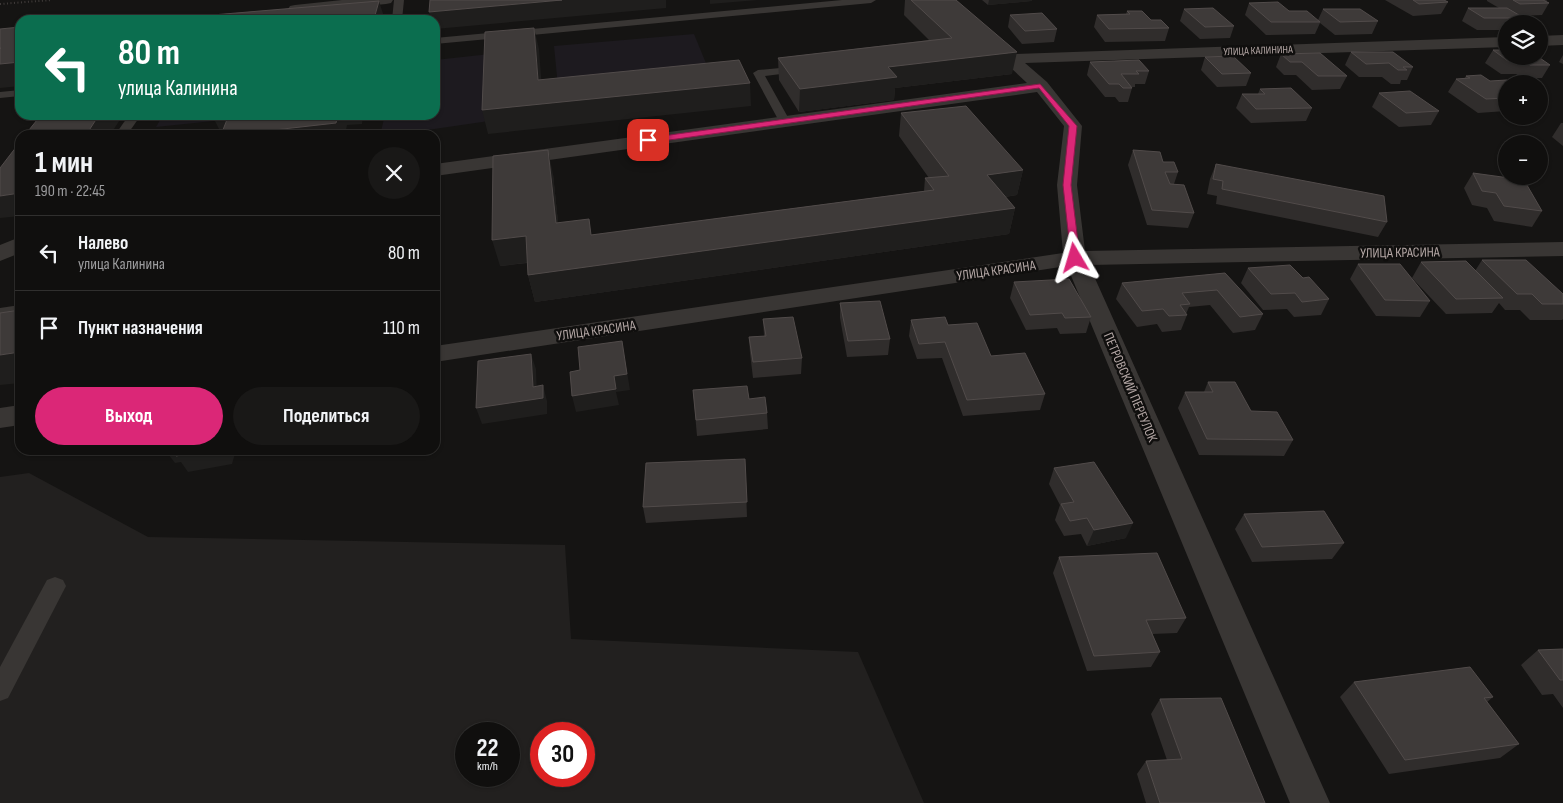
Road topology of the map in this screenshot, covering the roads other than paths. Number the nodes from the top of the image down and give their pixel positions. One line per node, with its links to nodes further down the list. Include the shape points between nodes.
1 (386, 0): 5 (street)
2 (399, 0): 6 (lane)
3 (871, 0): 8 (lane)
4 (945, 0): 11 (street, ПЕТРОВСКИЙ ПЕРЕУЛОК)
5 (281, 10)
6 (398, 15)
7 (1563, 40): 9 (street)
8 (440, 41)
9 (1548, 41)
10 (1498, 42): 11 (street, УЛИЦА КАЛИНИНА)
11 (1010, 59): 13 (street, ПЕТРОВСКИЙ ПЕРЕУЛОК)
12 (816, 67): 16 (lane, via 753,74)
13 (1040, 86): 16 (street); 21 (street, ПЕТРОВСКИЙ ПЕРЕУЛОК, via 1073,126 1067,185)
14 (15, 94): 15 (lane)
15 (0, 96)
16 (784, 122): 17 (street)
17 (440, 169)
18 (15, 246): 20 (street)
19 (1563, 249): 21 (street, УЛИЦА КРАСИНА)
20 (0, 254)
21 (1075, 258): 24 (street, УЛИЦА КРАСИНА); 29 (street, ПЕТРОВСКИЙ ПЕРЕУЛОК)
22 (15, 310): 23 (lane)
23 (0, 312)
24 (440, 353)
25 (15, 416): 26 (street)
26 (0, 418)
27 (55, 586): 28 (lane)
28 (0, 690)
29 (1310, 803)

